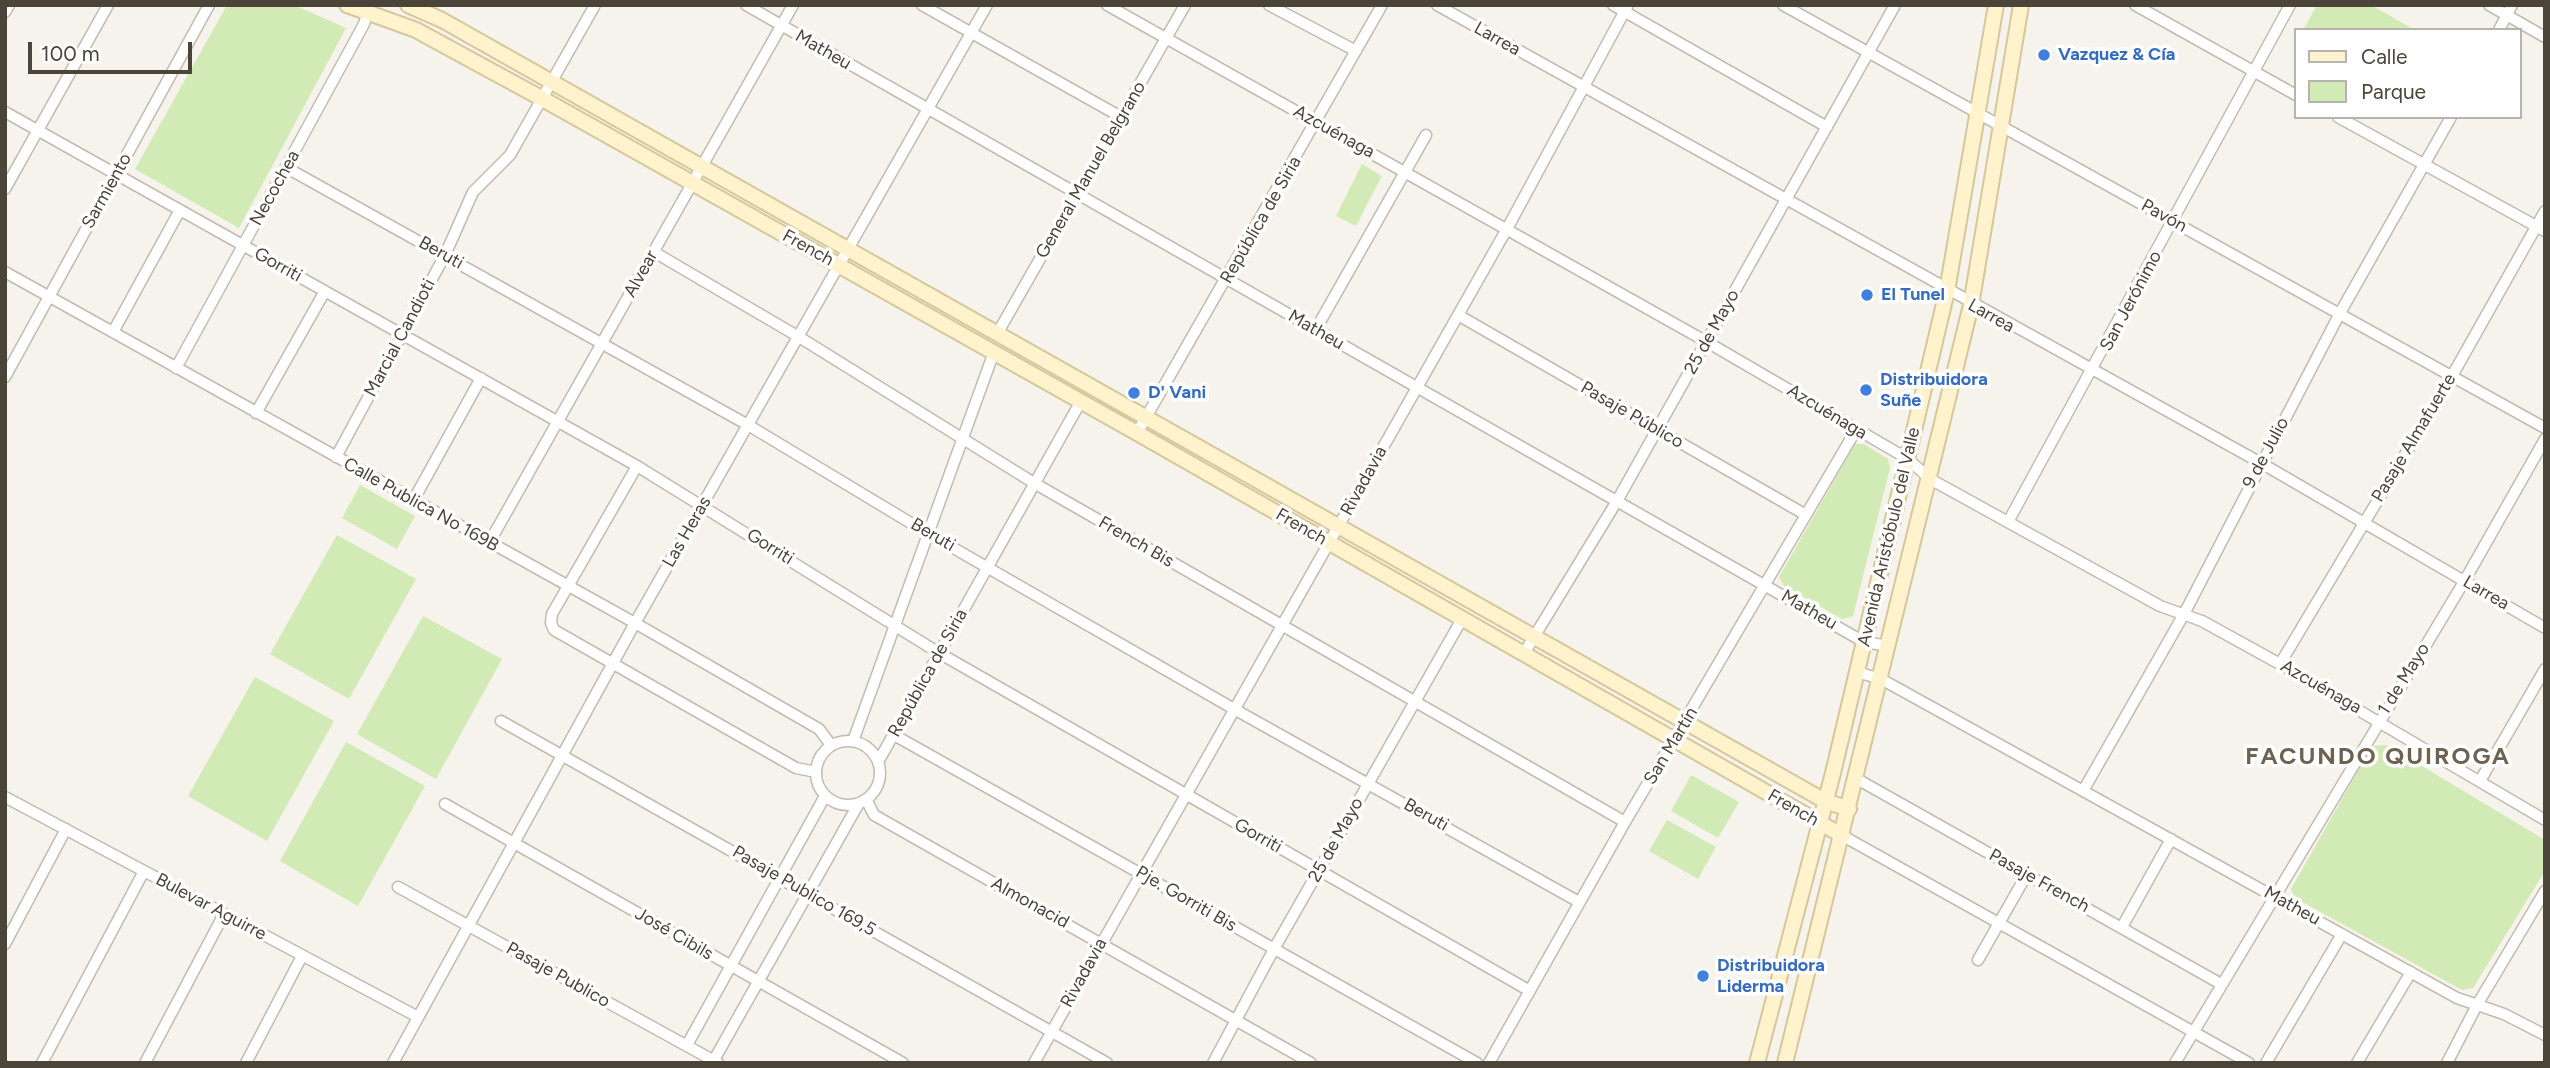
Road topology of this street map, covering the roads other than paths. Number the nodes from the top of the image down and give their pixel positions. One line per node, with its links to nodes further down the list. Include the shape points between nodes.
1 (9, 5): 28 (street)
2 (108, 5): 52 (street)
3 (209, 5): 58 (street, Sarmiento)
4 (347, 5): 25 (main road, French)
5 (406, 5): 30 (street); 39 (main road, French, via 442,20)
6 (595, 5): 39 (street, Marcial Candioti)
7 (746, 5): 31 (street, Matheu)
8 (793, 5): 31 (street, Alvear)
9 (922, 5): 33 (street)
10 (987, 5): 33 (street, Las Heras)
11 (1107, 5): 35 (street, Azcuénaga)
12 (1185, 5): 35 (street, General Manuel Belgrano)
13 (1269, 5): 36 (street)
14 (1382, 5): 36 (street, República de Siria)
15 (1437, 5): 40 (street, Larrea)
16 (1613, 5): 26 (street)
17 (1783, 5): 37 (street, Pavón)
18 (1895, 5): 37 (street, 25 de Mayo)
19 (1996, 5): 45 (main road, Avenida Aristóbulo del Valle)
20 (2021, 5): 50 (main road, Avenida Aristóbulo del Valle)
21 (2134, 5): 27 (street)
22 (2290, 5): 38 (street, San Jerónimo)
23 (2489, 5): 29 (street)
24 (2512, 5): 29 (street)
25 (369, 8): 30 (main road, French); 55 (street, Necochea)
26 (1626, 9): 40 (street, Rivadavia); 51 (street)
27 (2154, 10): 38 (street)
28 (5, 12)
29 (2507, 15): 32 (street); 34 (street)
30 (397, 22): 42 (main road, French)
31 (781, 26): 43 (street, Matheu); 56 (street, Alvear)
32 (2500, 28)
33 (972, 32): 43 (street, Las Heras); 46 (street)
34 (2545, 37)
35 (1166, 38): 46 (street, General Manuel Belgrano); 49 (street, Azcuénaga)
36 (1356, 51): 49 (street, República de Siria)
37 (1869, 54): 45 (street, Pavón); 51 (street, 25 de Mayo)
38 (2255, 72): 41 (street); 65 (street, San Jerónimo)
39 (550, 81): 42 (street, Marcial Candioti); 56 (main road, French)
40 (1584, 88): 62 (street, Larrea); 66 (street, Rivadavia)
41 (2294, 93)
42 (541, 98): 59 (main road, French); 71 (street, Marcial Candioti, via 505,164 473,192)
43 (927, 110): 61 (street, Matheu); 69 (street, Las Heras)
44 (5, 112): 52 (street, Gorriti)
45 (1978, 113): 50 (street, Pavón); 76 (main road, Avenida Aristóbulo del Valle)
46 (1121, 117): 61 (street, General Manuel Belgrano)
47 (2342, 119): 54 (street)
48 (2450, 119): 54 (street, 9 de Julio)
49 (1317, 122): 57 (street, Azcuénaga); 74 (street, República de Siria)
50 (2002, 126): 65 (street, Pavón); 78 (main road, Avenida Aristóbulo del Valle)
51 (1827, 127): 62 (street, 25 de Mayo)
52 (39, 131): 58 (street, Gorriti); 60 (street)
53 (1426, 135): 57 (street)
54 (2425, 165): 67 (street); 79 (street, 9 de Julio)
55 (287, 167): 68 (street, Necochea); 71 (street, Beruti)
56 (700, 167): 59 (street, Alvear); 69 (main road, French)
57 (1405, 172): 66 (street, Azcuénaga); 81 (street)
58 (117, 175): 63 (street, Gorriti); 77 (street, Sarmiento)
59 (692, 183): 70 (street, Alvear); 72 (main road, French)
60 (5, 189)
61 (1076, 196): 74 (street, Matheu); 84 (street, General Manuel Belgrano)
62 (1786, 201): 76 (street, Larrea); 86 (street, 25 de Mayo)
63 (180, 210): 68 (street, Gorriti); 82 (street)
64 (2545, 211): 67 (street, Pasaje Almafuerte)
65 (2174, 221): 79 (street, Pavón); 90 (street, San Jerónimo)
66 (1508, 227): 80 (street, Rivadavia); 86 (street, Azcuénaga)
67 (2541, 228): 91 (street, Pasaje Almafuerte)
68 (243, 245): 75 (street, Gorriti); 89 (street, Necochea)
69 (849, 251): 72 (street, Las Heras); 84 (main road, French)
70 (654, 252): 85 (street, French Bis); 87 (street, Alvear)
71 (445, 255): 83 (street, Marcial Candioti); 87 (street, Beruti)
72 (841, 267): 85 (street, Las Heras); 88 (main road, French)
73 (5, 272): 77 (street, Calle Publica No 169B)
74 (1226, 279): 81 (street, Matheu); 97 (street, República de Siria)
75 (325, 291): 83 (street, Gorriti); 96 (street)
76 (1947, 291): 78 (street, Larrea); 107 (main road, Avenida Aristóbulo del Valle)
77 (48, 296): 82 (street, Calle Publica No 169B); 92 (street, Sarmiento)
78 (1971, 305): 90 (street, Larrea); 110 (main road, Avenida Aristóbulo del Valle)
79 (2340, 313): 91 (street, Pavón); 108 (street, 9 de Julio)
80 (1458, 315): 94 (street, Rivadavia); 101 (street, Pasaje Público)
81 (1316, 329): 94 (street, Matheu)
82 (113, 332): 89 (street, Calle Publica No 169B)
83 (403, 334): 93 (street, Gorriti); 106 (street, Marcial Candioti)
84 (997, 334): 97 (main road, French)
85 (799, 337): 99 (street, Las Heras); 104 (street, French Bis)
86 (1707, 342): 101 (street, 25 de Mayo); 102 (street, Azcuénaga)
87 (603, 343): 98 (street, Alvear); 99 (street, Beruti)
88 (994, 352): 95 (main road, French); 104 (street, República de Siria)
89 (176, 368): 96 (street, Calle Publica No 169B)
90 (2093, 372): 108 (street, Larrea); 117 (street, San Jerónimo)
91 (2452, 376): 100 (street, Pavón); 116 (street, Pasaje Almafuerte)
92 (5, 377)
93 (481, 378): 98 (street, Gorriti); 112 (street)
94 (1416, 387): 113 (street, Matheu); 118 (street, Rivadavia)
95 (1081, 401): 103 (main road, French); 111 (street, República de Siria)
96 (256, 413): 106 (street, Calle Publica No 169B)
97 (1146, 418): 103 (street, República de Siria); 118 (main road, French)
98 (558, 422): 109 (street, Gorriti); 120 (street, Alvear)
99 (748, 425): 114 (street, Las Heras); 119 (street, Beruti)
100 (2545, 428)
101 (1658, 430): 113 (street, 25 de Mayo); 115 (street, Pasaje Público)
102 (1856, 430): 107 (street, Azcuénaga); 115 (street, San Martín)
103 (1137, 433): 121 (main road, French)
104 (962, 437): 111 (street, French Bis); 119 (street, República de Siria)
105 (2545, 439): 123 (street, 1 de Mayo)
106 (336, 457): 112 (street, Calle Publica No 169B)
107 (1908, 459): 110 (street, Azcuénaga); 133 (main road, Avenida Aristóbulo del Valle)
108 (2261, 463): 116 (street, Larrea); 126 (street, 9 de Julio)
109 (637, 466): 114 (street, Gorriti); 125 (street)
110 (1930, 479): 117 (street, Azcuénaga); 134 (main road, Avenida Aristóbulo del Valle)
111 (1034, 483): 122 (street, República de Siria); 130 (street, French Bis)
112 (413, 501): 120 (street, Calle Publica No 169B)
113 (1617, 501): 124 (street, Matheu); 132 (street, 25 de Mayo)
114 (703, 505): 128 (street, Las Heras); 129 (street, Gorriti)
115 (1806, 515): 124 (street, San Martín)
116 (2364, 521): 123 (street, Larrea); 138 (street, Pasaje Almafuerte)
117 (2008, 522): 126 (street, Azcuénaga, via 2160,606)
118 (1339, 527): 121 (street, Rivadavia); 132 (main road, French)
119 (929, 534): 122 (street, Beruti); 129 (street, República de Siria)
120 (489, 543): 125 (street, Calle Publica No 169B)
121 (1330, 543): 127 (main road, French); 130 (street, Rivadavia)
122 (988, 568): 135 (street, República de Siria); 143 (street, Beruti)
123 (2465, 580): 131 (street, Larrea); 145 (street, 1 de Mayo)
124 (1765, 585): 133 (street, Matheu); 146 (street, San Martín)
125 (568, 587): 128 (street, Calle Publica No 169B); 137 (street, via 552,614 554,631)
126 (2184, 614): 138 (street, Azcuénaga); 157 (street, 9 de Julio)
127 (1462, 619): 136 (main road, French); 142 (street, 25 de Mayo)
128 (635, 623): 137 (street, Las Heras); 150 (street, Calle Publica No 169B, via 819,729)
129 (895, 626): 135 (street, Gorriti); 149 (street, República de Siria)
130 (1282, 626): 142 (street, French Bis); 143 (street, Rivadavia)
131 (2545, 628)
132 (1534, 637): 136 (street, 25 de Mayo); 146 (main road, French)
133 (1864, 642): 134 (street, Matheu); 140 (main road, Avenida Aristóbulo del Valle)
134 (1889, 646): 141 (main road, Avenida Aristóbulo del Valle)
135 (939, 653): 147 (street, República de Siria); 158 (street, Gorriti)
136 (1524, 655): 148 (main road, French)
137 (612, 663): 151 (street, Las Heras); 153 (street, via 796,768)
138 (2280, 664): 145 (street, Azcuénaga)
139 (2545, 669): 155 (street)
140 (1857, 672): 141 (street, Matheu); 162 (main road, Avenida Aristóbulo del Valle)
141 (1881, 679): 154 (main road, Avenida Aristóbulo del Valle); 157 (street, Matheu)
142 (1414, 701): 156 (street, 25 de Mayo); 166 (street, French Bis)
143 (1234, 709): 156 (street, Beruti); 158 (street, Rivadavia)
144 (501, 721): 151 (street, Pasaje Publico 169,5)
145 (2378, 721): 155 (street, Azcuénaga); 180 (street, 1 de Mayo)
146 (1685, 722): 148 (street, San Martín); 162 (main road, French)
147 (894, 735): 152 (street, República de Siria); 174 (street, Pje. Gorriti Bis)
148 (1675, 740): 166 (street, San Martín); 167 (main road, French)
149 (853, 741): 150 (street); 152 (street, via 868,748)
150 (831, 745): 153 (street, via 817,762)
151 (562, 755): 171 (street, Las Heras); 176 (street, Pasaje Publico 169,5)
152 (878, 762): 161 (street, via 879,783)
153 (816, 772): 160 (street)
154 (1857, 779): 164 (main road, Avenida Aristóbulo del Valle); 175 (street, Pasaje French)
155 (2480, 781): 165 (street, Azcuénaga)
156 (1368, 783): 172 (street, 25 de Mayo); 181 (street, Beruti)
157 (2083, 791): 170 (street, Matheu)
158 (1184, 794): 172 (street, Gorriti); 174 (street, Rivadavia)
159 (5, 796): 168 (street, Bulevar Aguirre)
160 (825, 796): 161 (street, via 842,804); 176 (street)
161 (862, 801): 179 (street); 187 (street, Almonacid, via 874,816)
162 (1825, 801): 164 (main road, French); 167 (main road, Avenida Aristóbulo del Valle)
163 (445, 804): 171 (street, José Cibils)
164 (1849, 809): 169 (main road, Avenida Aristóbulo del Valle)
165 (2545, 820)
166 (1625, 821): 181 (street, San Martín)
167 (1819, 823): 169 (main road, French); 217 (main road, Avenida Aristóbulo del Valle)
168 (66, 829): 173 (street, Bulevar Aguirre); 188 (street)
169 (1843, 836): 183 (street, French); 218 (main road, Avenida Aristóbulo del Valle)
170 (2171, 839): 180 (street, Matheu); 185 (street)
171 (512, 842): 184 (street, Las Heras); 192 (street, José Cibils)
172 (1320, 870): 189 (street, 25 de Mayo); 196 (street, Gorriti)
173 (144, 871): 182 (street, Bulevar Aguirre); 206 (street)
174 (1140, 872): 187 (street, Rivadavia); 189 (street, Pje. Gorriti Bis)
175 (2027, 874): 183 (street); 185 (street, Pasaje French)
176 (782, 878): 179 (street, Pasaje Publico 169,5); 192 (street)
177 (398, 887): 184 (street, Pasaje Publico)
178 (2545, 891): 197 (street)
179 (809, 894): 194 (street); 201 (street, Pasaje Publico 169,5)
180 (2274, 896): 186 (street, Matheu); 195 (street, 1 de Mayo)
181 (1579, 902): 196 (street, San Martín)
182 (224, 914): 190 (street, Bulevar Aguirre); 207 (street)
183 (1999, 922): 191 (street); 200 (street, French)
184 (466, 925): 198 (street, Las Heras); 203 (street, Pasaje Publico)
185 (2122, 928): 195 (street, Pasaje French)
186 (2342, 934): 193 (street, Matheu); 221 (street)
187 (1101, 942): 199 (street, Almonacid); 201 (street, Rivadavia)
188 (5, 944)
189 (1274, 949): 199 (street, 25 de Mayo); 215 (street, Pje. Gorriti Bis)
190 (302, 956): 198 (street, Bulevar Aguirre); 208 (street)
191 (1978, 960)
192 (732, 967): 194 (street, José Cibils); 203 (street)
193 (2411, 972): 197 (street, Matheu); 222 (street)
194 (759, 982): 205 (street); 210 (street, José Cibils)
195 (2221, 984): 200 (street, 1 de Mayo)
196 (1530, 991): 216 (street, San Martín)
197 (2477, 1005): 202 (street, Matheu); 204 (street)
198 (418, 1017): 209 (street, Las Heras)
199 (1237, 1021): 213 (street, 25 de Mayo); 214 (street, Almonacid)
200 (2195, 1030): 219 (street, 1 de Mayo); 220 (street, French)
201 (1051, 1031): 211 (street, Rivadavia); 212 (street, Pasaje Publico 169,5)
202 (2545, 1035)
203 (687, 1045): 205 (street, Pasaje Publico)
204 (2453, 1061)
205 (716, 1062)
206 (42, 1063)
207 (145, 1063)
208 (246, 1063)
209 (393, 1063)
210 (903, 1063)
211 (1034, 1063)
212 (1107, 1063)
213 (1213, 1063)
214 (1311, 1063)
215 (1477, 1063)
216 (1489, 1063)
217 (1758, 1063)
218 (1785, 1063)
219 (2175, 1063)
220 (2249, 1063)
221 (2266, 1063)
222 (2357, 1063)

